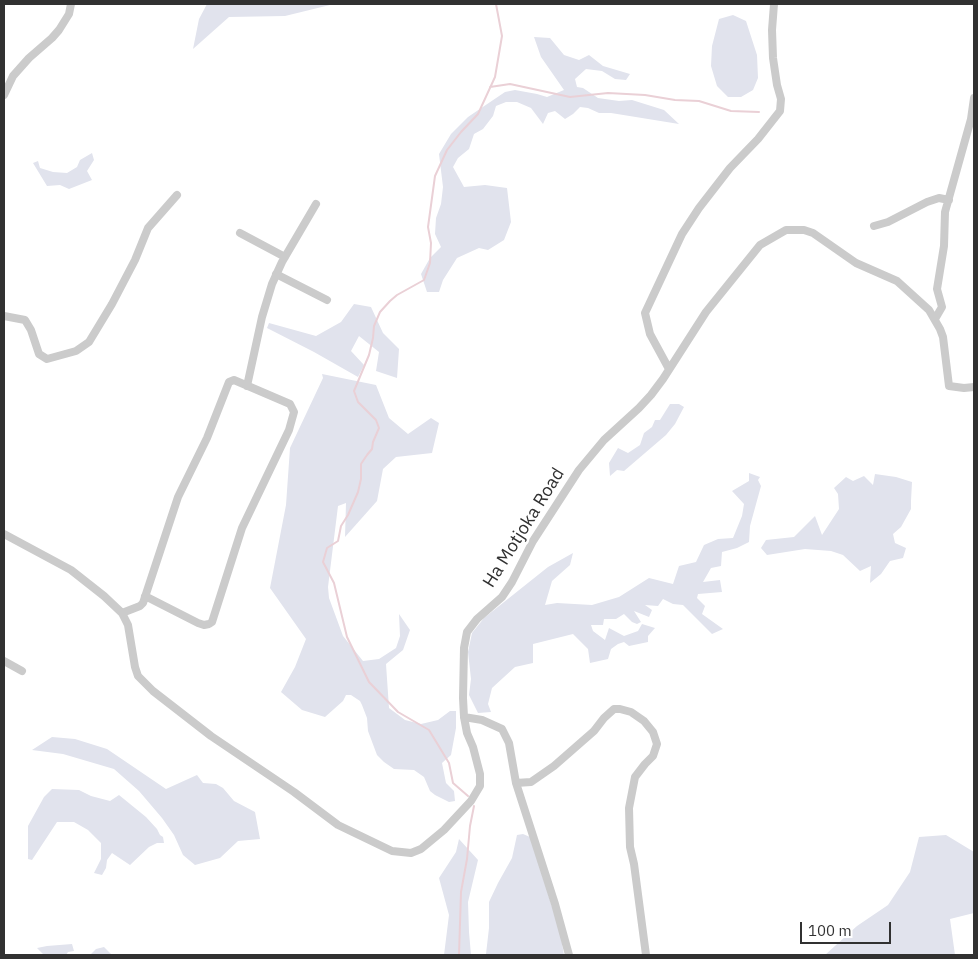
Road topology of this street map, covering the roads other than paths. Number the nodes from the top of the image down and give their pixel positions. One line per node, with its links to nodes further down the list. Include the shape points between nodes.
1 (71, 4): 3 (street, via 59,30 13,76)
2 (774, 4): 15 (street, via 773,58 781,99 780,111 699,208 682,234 645,313 650,334)
3 (4, 95)
4 (974, 98): 6 (street)
5 (176, 194): 13 (street, via 148,228 135,260 90,342 76,351 47,359 39,354 25,320)
6 (949, 200): 8 (street, via 939,198 927,202); 14 (street, via 937,289 942,307)
7 (316, 204): 10 (street)
8 (874, 226)
9 (240, 233): 10 (street)
10 (285, 257): 11 (street)
11 (276, 274): 12 (street); 16 (street, via 262,317)
12 (327, 300)
13 (4, 316)
14 (935, 320): 15 (street, Ha Motjoka Road, via 929,310 897,281 856,263 813,233 786,230 760,245 692,331); 17 (street, Ha Motjoka Road, via 943,338 950,386)
15 (669, 368): 23 (street, Ha Motjoka Road, via 639,408 604,440 578,470 502,597 467,632)
16 (247, 386): 19 (street, via 234,380 229,382 207,438 178,497); 19 (street, via 290,404 294,412 289,430 242,528 215,616 204,625)
17 (974, 387)
18 (4, 534): 20 (street, Ha Motjoka Road, via 71,570)
19 (145, 596): 20 (street, via 140,606)
20 (122, 613): 23 (street, Ha Motjoka Road, via 128,625 138,676 152,692 338,825 392,851 411,852 432,842 471,801 480,786 480,774)
21 (4, 661): 22 (street)
22 (22, 671)
23 (464, 717): 24 (street, via 482,720 502,729 509,743)
24 (516, 782): 25 (street); 26 (street, via 531,782 554,766 614,709 631,712 644,720 657,744 653,756 635,777 629,808 630,846)
25 (569, 955)
26 (646, 955)

